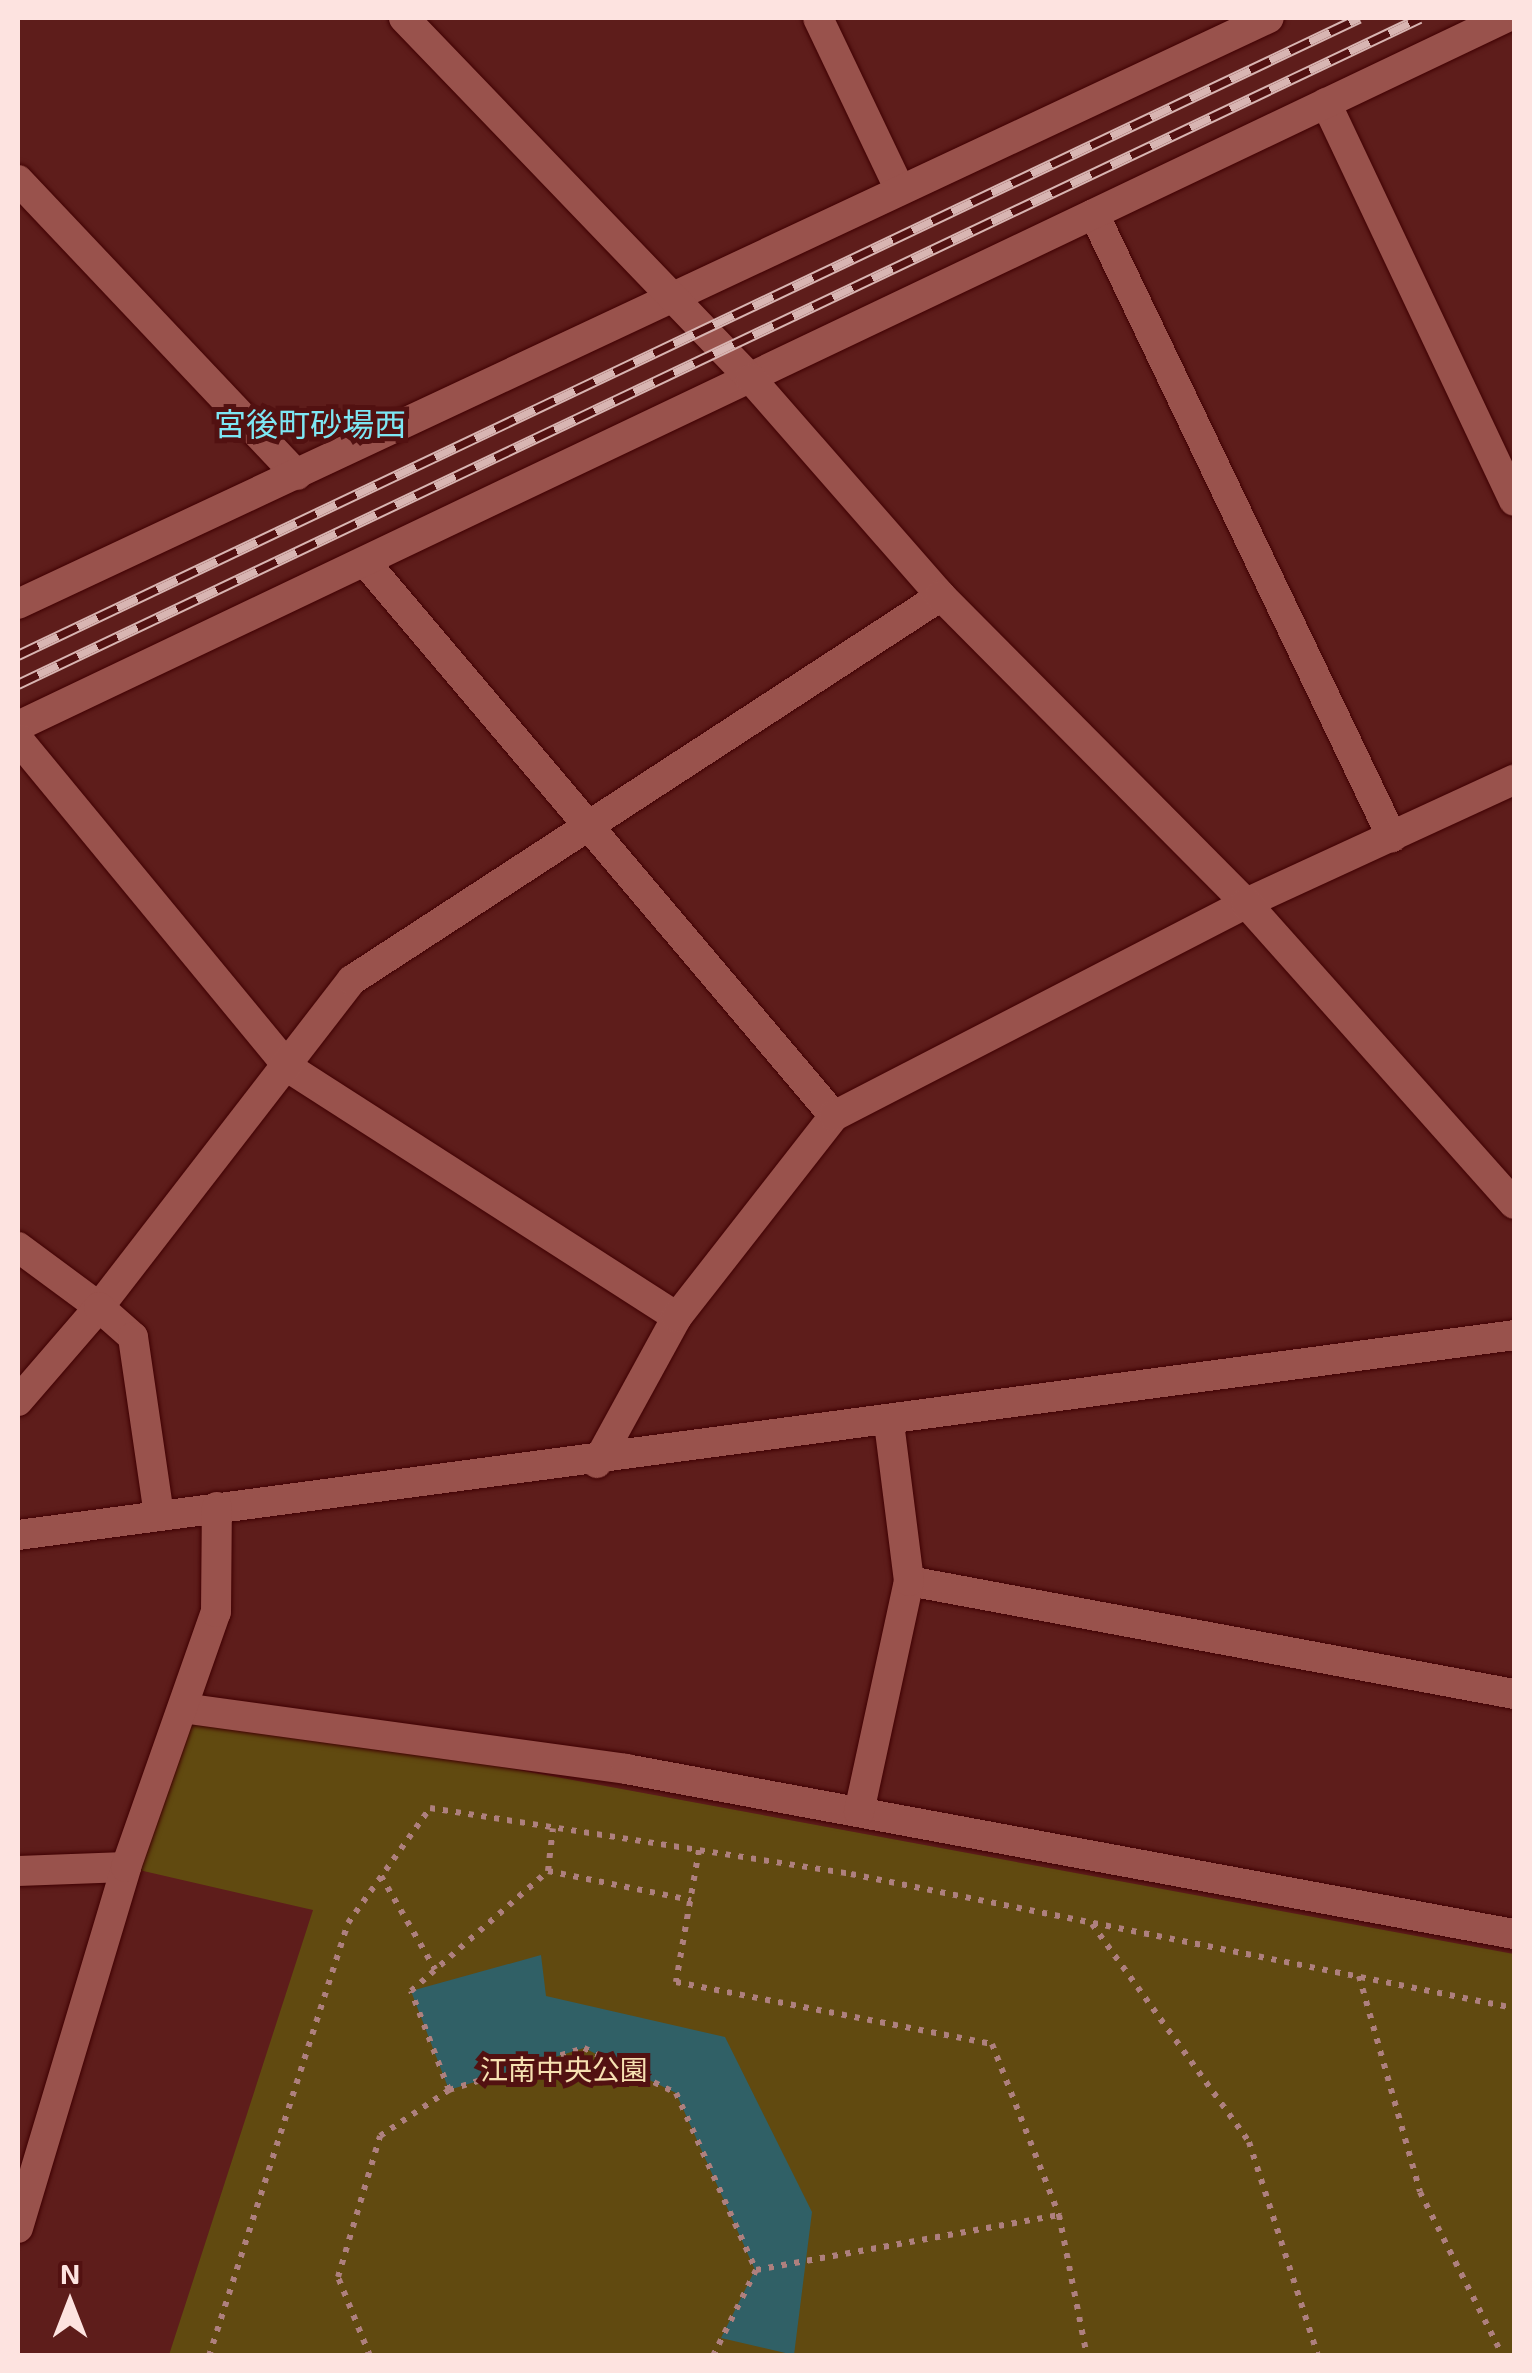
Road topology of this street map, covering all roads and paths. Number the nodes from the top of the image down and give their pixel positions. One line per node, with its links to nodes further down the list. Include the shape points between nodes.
1 (404, 18): 9 (street)
2 (818, 18): 7 (street)
3 (1269, 18): 7 (street)
4 (1506, 18): 5 (street)
5 (1326, 103): 8 (street); 12 (street)
6 (18, 180): 11 (street)
7 (899, 188): 9 (street)
8 (1094, 214): 10 (street); 20 (street)
9 (675, 298): 10 (street); 11 (street)
10 (751, 378): 13 (street); 14 (street)
11 (298, 475): 15 (street)
12 (1514, 502)
13 (366, 563): 16 (street); 19 (street)
14 (941, 596): 19 (street); 21 (street)
15 (18, 604)
16 (18, 726)
17 (18, 739): 22 (street)
18 (1514, 780): 20 (street)
19 (588, 822): 22 (street, via 352,980); 23 (street)
20 (1392, 837): 21 (street)
21 (1246, 903): 23 (street); 24 (street)
22 (290, 1068): 26 (street); 27 (street)
23 (834, 1116): 27 (street)
24 (1514, 1204)
25 (18, 1247): 26 (street)
26 (99, 1307): 29 (street); 33 (street, via 133,1337)
27 (677, 1317): 31 (street)
28 (1514, 1336): 30 (street)
29 (18, 1401)
30 (889, 1422): 31 (street); 35 (street)
31 (597, 1463): 32 (street)
32 (217, 1507): 33 (street); 37 (street, via 216,1612)
33 (160, 1515): 34 (street)
34 (18, 1535)
35 (909, 1582): 36 (street); 38 (street)
36 (1514, 1694)
37 (189, 1709): 38 (street, via 626,1768); 41 (street)
38 (859, 1812): 47 (street)
39 (553, 1828): 40 (path); 43 (path); 44 (path, via 430,1808)
40 (699, 1850): 45 (path); 46 (path)
41 (126, 1867): 42 (street); 52 (street)
42 (18, 1871)
43 (548, 1871): 45 (path); 48 (path)
44 (382, 1876): 48 (path); 56 (path, via 348,1923)
45 (690, 1900): 53 (path, via 676,1982 992,2044)
46 (1090, 1922): 49 (path); 60 (path, via 1249,2142)
47 (1514, 1934)
48 (436, 1969): 51 (path, via 412,1991)
49 (1358, 1976): 50 (path); 61 (path, via 1420,2192)
50 (1514, 2008)
51 (450, 2090): 55 (path, via 584,2048 676,2094); 57 (path, via 380,2136 338,2277)
52 (24, 2184): 54 (street)
53 (1059, 2215): 55 (path); 59 (path)
54 (18, 2228)
55 (756, 2270): 58 (path)
56 (209, 2356)
57 (370, 2356)
58 (712, 2356)
59 (1087, 2356)
60 (1318, 2356)
61 (1503, 2356)

